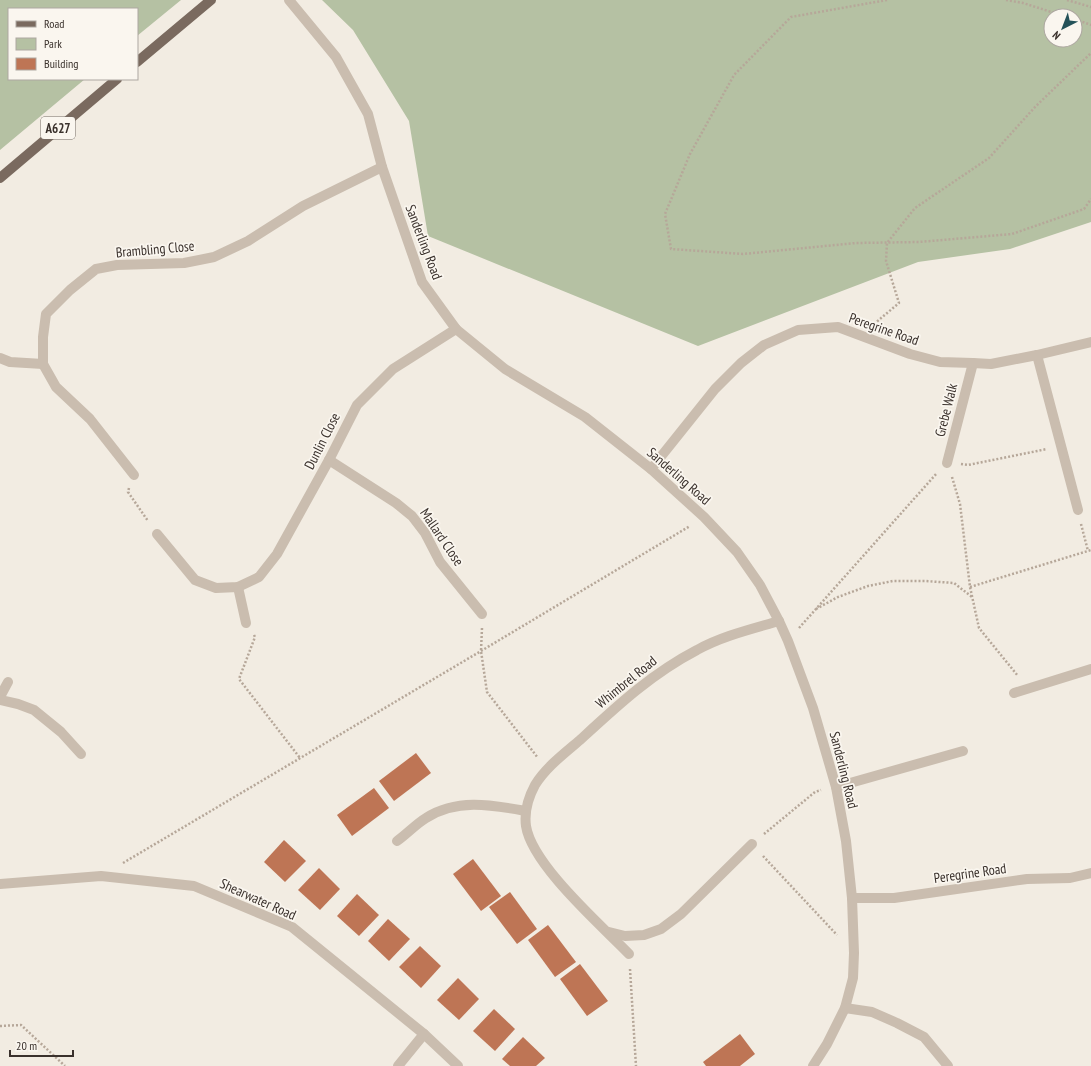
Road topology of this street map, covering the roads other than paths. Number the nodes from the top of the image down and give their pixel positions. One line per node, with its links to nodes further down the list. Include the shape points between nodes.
1 (211, 0): 3 (main road)
2 (289, 0): 5 (street, Sanderling Road, via 336,57 368,114)
3 (138, 61)
4 (116, 80): 6 (main road, A627)
5 (382, 167): 7 (street, Sanderling Road, via 422,282); 12 (street, Brambling Close, via 303,206 248,241 214,257 184,263 117,265 96,270 70,290 46,314)
6 (0, 178)
7 (456, 329): 13 (street, Dunlin Close, via 393,369 357,405); 15 (street, Sanderling Road, via 505,369 584,417)
8 (1091, 342): 9 (street, Peregrine Road)
9 (1037, 355): 11 (street, Peregrine Road, via 991,364); 17 (street)
10 (0, 358): 12 (street, via 10,362)
11 (972, 363): 14 (street, Grebe Walk); 15 (street, Peregrine Road, via 940,362 838,328 798,330 764,345 741,363 715,389)
12 (43, 364): 16 (street, Brambling Close, via 56,387 90,419)
13 (329, 460): 19 (street, Dunlin Close, via 277,554 259,577); 20 (street, Mallard Close, via 412,516 425,533 440,562)
14 (947, 463)
15 (651, 469): 21 (street, Sanderling Road, via 704,517 737,552 760,585)
16 (134, 475)
17 (1078, 510)
18 (157, 534): 19 (street, Dunlin Close, via 195,580 216,588)
19 (238, 587): 22 (street)
20 (482, 614)
21 (780, 621): 30 (street, Sanderling Road, via 813,708); 31 (street, Whimbrel Road, via 739,632 698,649 666,667 634,691 554,763 536,784)
22 (246, 623)
23 (1091, 669): 25 (street)
24 (8, 682): 26 (street)
25 (1014, 693)
26 (0, 697)
27 (0, 700): 29 (street, via 34,710 61,732)
28 (963, 751): 30 (street)
29 (82, 754)
30 (836, 787): 36 (street, Sanderling Road, via 846,841)
31 (526, 811): 32 (street, via 465,804 442,810 426,818 416,832); 37 (street, Whimbrel Road, via 526,827 532,844 546,866 570,895)
32 (397, 841)
33 (752, 844): 37 (street, Whimbrel Road, via 681,914 661,929 644,935 625,936)
34 (1091, 873): 36 (street, Peregrine Road, via 1070,878 1027,879 894,898)
35 (0, 884): 40 (street, Shearwater Road, via 101,876 194,886 292,927)
36 (852, 898): 39 (street, Sanderling Road, via 854,953 852,978)
37 (607, 931): 38 (street, Whimbrel Road)
38 (629, 954)
39 (845, 1008): 43 (street, Sanderling Road); 44 (street, via 872,1012 924,1037)
40 (424, 1034): 41 (street); 42 (street, Shearwater Road)
41 (398, 1066)
42 (458, 1066)
43 (813, 1066)
44 (948, 1066)

